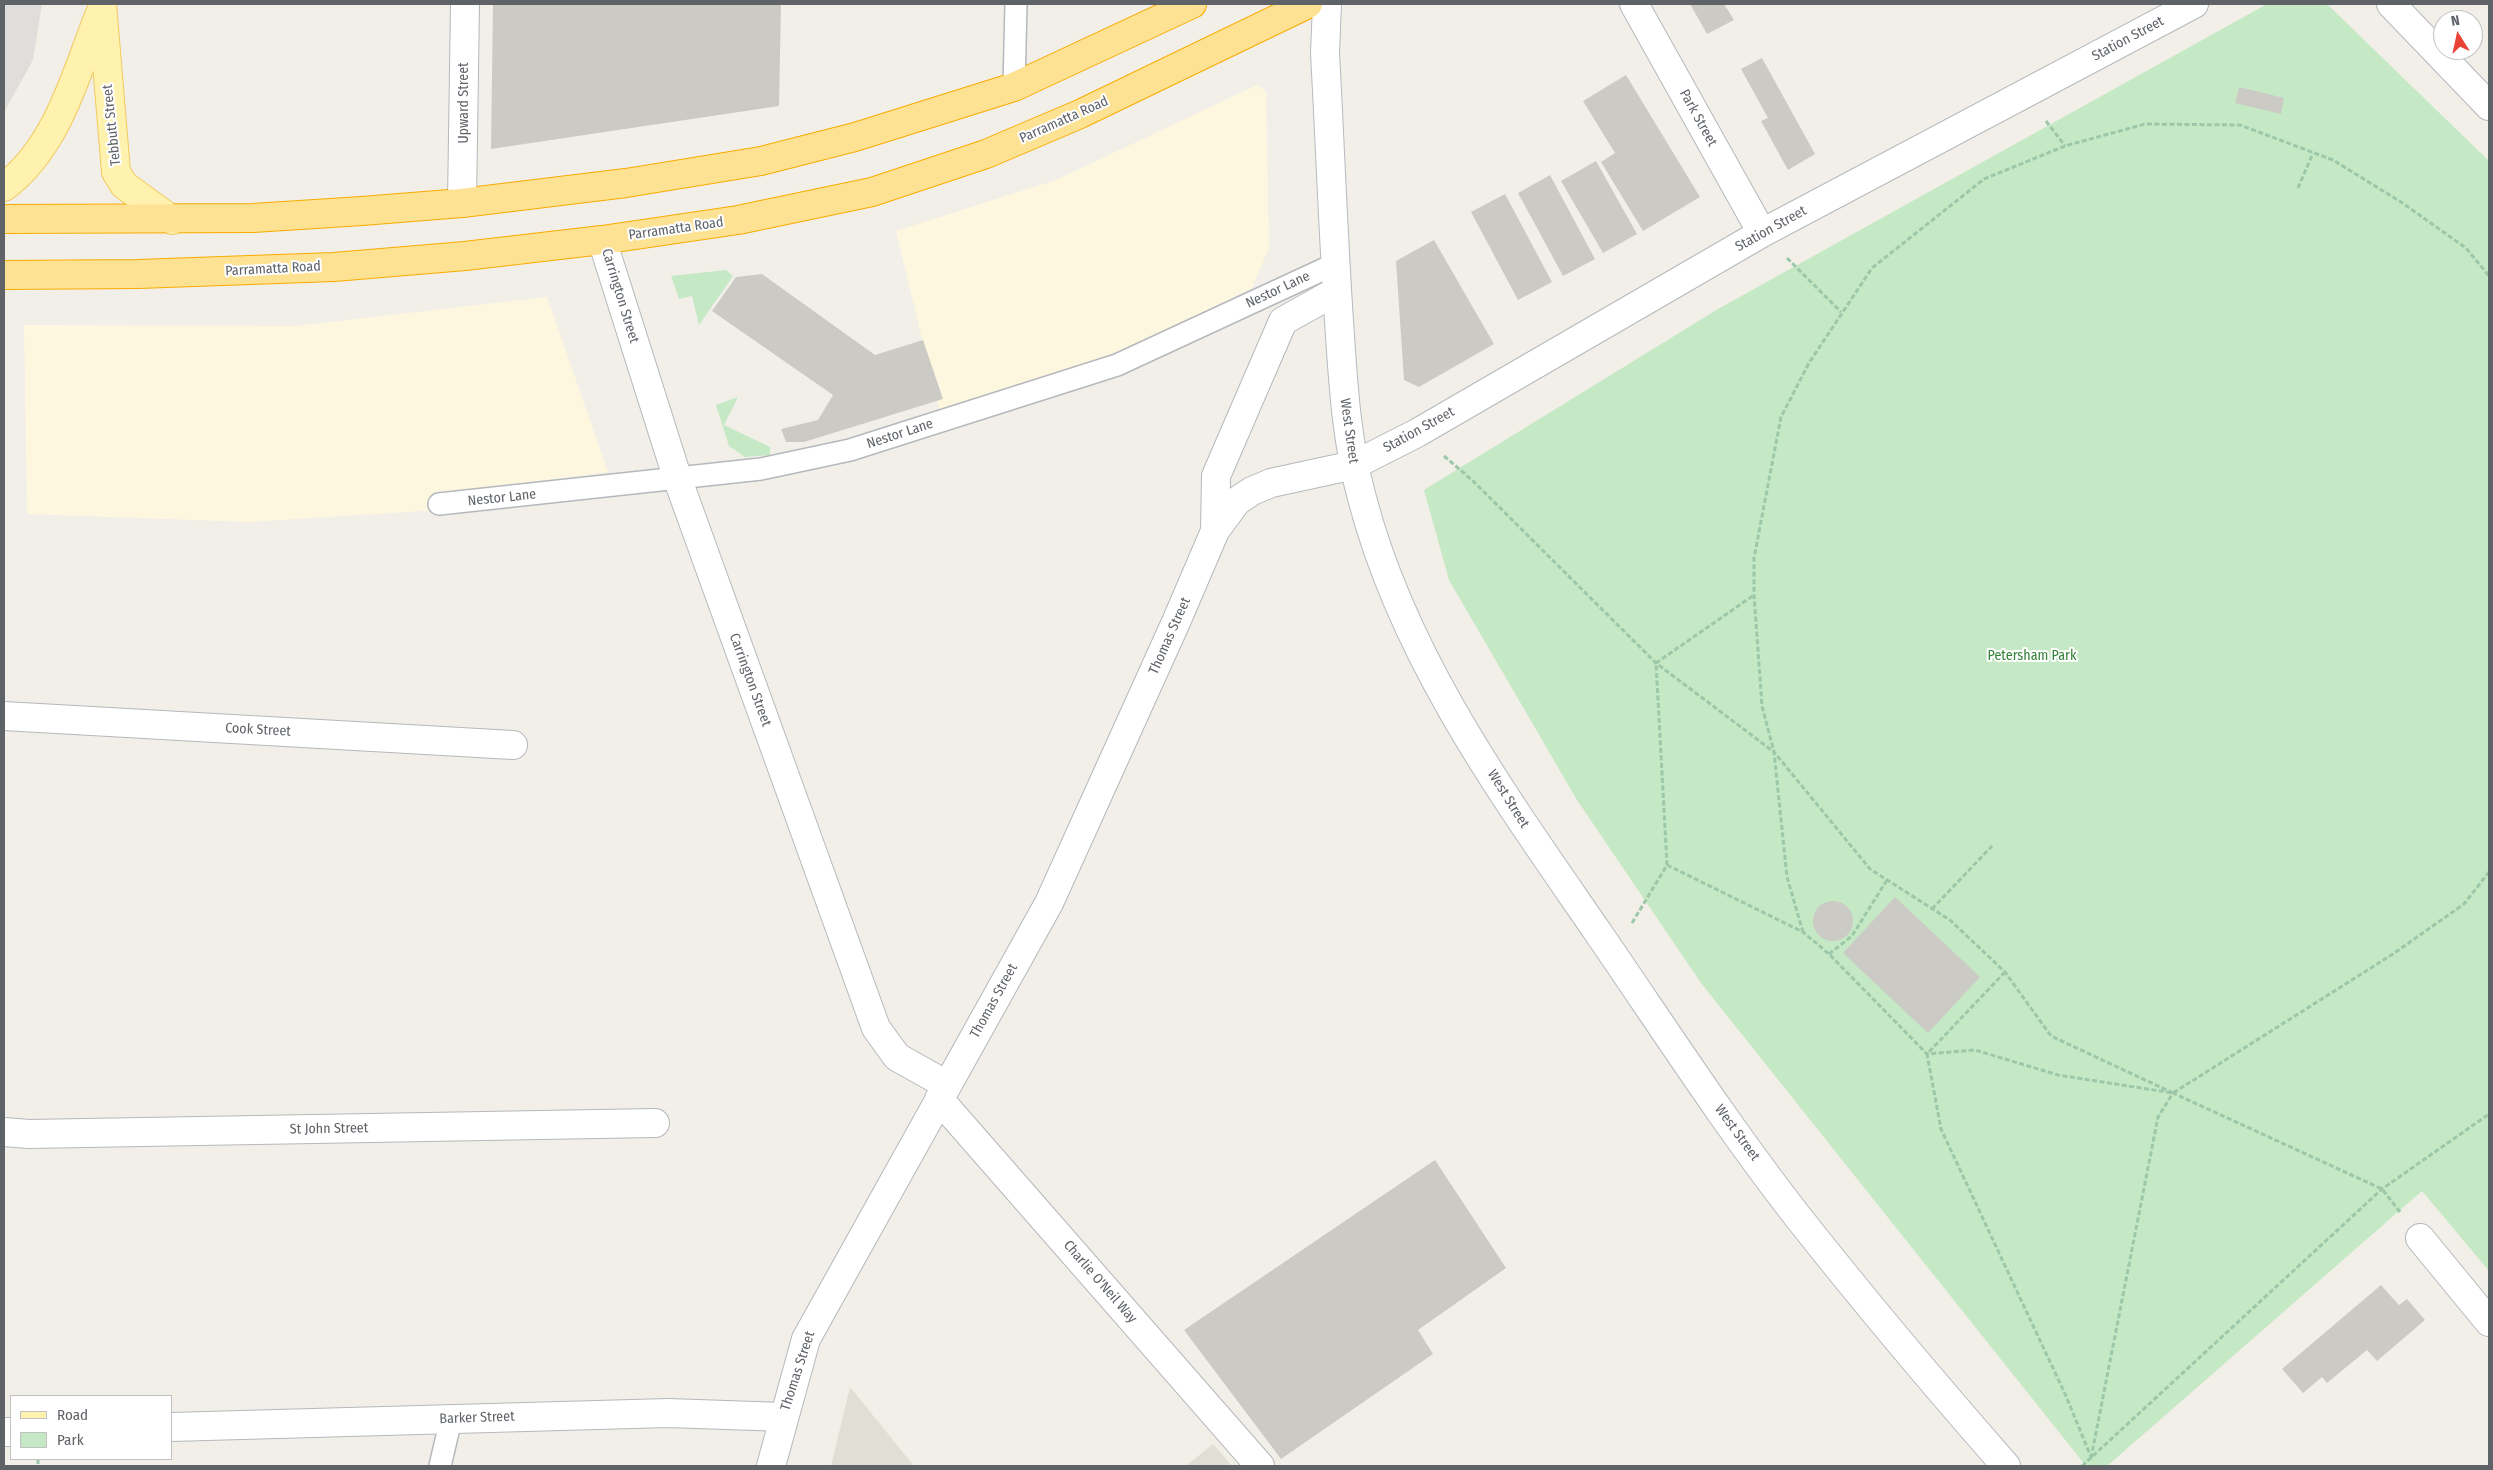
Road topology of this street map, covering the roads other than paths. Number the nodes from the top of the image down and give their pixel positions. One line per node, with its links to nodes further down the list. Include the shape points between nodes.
1 (465, 4): 13 (street, Upward Street)
2 (1016, 4): 10 (lane)
3 (1192, 4): 10 (highway)
4 (1308, 4): 17 (highway, Parramatta Road, via 1080,114 978,157 872,192 738,220)
5 (1327, 4): 18 (street, West Street, via 1325,53)
6 (1634, 4): 16 (street, Park Street)
7 (2194, 4): 16 (street, Station Street)
8 (2391, 4): 11 (street)
9 (102, 5): 12 (main road, via 46,140 25,168); 15 (main road, Tebbutt Street, via 116,172 124,185)
10 (1014, 87): 13 (highway, via 855,137 761,162)
11 (2489, 106)
12 (4, 187)
13 (462, 203): 15 (highway, via 253,218)
14 (4, 219): 15 (highway)
15 (172, 220)
16 (1762, 233): 21 (street, Station Street, via 1417,433)
17 (602, 240): 19 (highway, Parramatta Road, via 334,267); 22 (street, Carrington Street)
18 (1335, 264): 20 (street, West Street); 22 (lane, Nestor Lane, via 1117,365 850,450 761,469)
19 (4, 275)
20 (1337, 291): 21 (street, West Street, via 1345,406); 24 (street, Thomas Street, via 1283,321 1216,476)
21 (1354, 465): 24 (street, Thomas Street, via 1287,478 1252,491 1237,501); 38 (street, West Street, via 1363,504 1418,650 1514,811 1797,1216)
22 (678, 480): 23 (lane, Nestor Lane); 27 (street, Carrington Street, via 876,1028 897,1058)
23 (439, 504)
24 (1215, 531): 27 (street, Thomas Street, via 1048,903)
25 (4, 716): 26 (street, Cook Street)
26 (513, 745)
27 (943, 1092): 32 (street, Thomas Street, via 806,1339); 37 (street, Charlie O'Neil Way)
28 (655, 1123): 29 (street, St John Street)
29 (4, 1132)
30 (2420, 1238): 31 (street)
31 (2489, 1322)
32 (784, 1417): 33 (street, Barker Street, via 668,1412); 36 (street, Thomas Street)
33 (451, 1419): 34 (street, Barker Street); 35 (lane)
34 (172, 1427)
35 (440, 1466)
36 (771, 1466)
37 (1260, 1466)
38 (2006, 1466)

